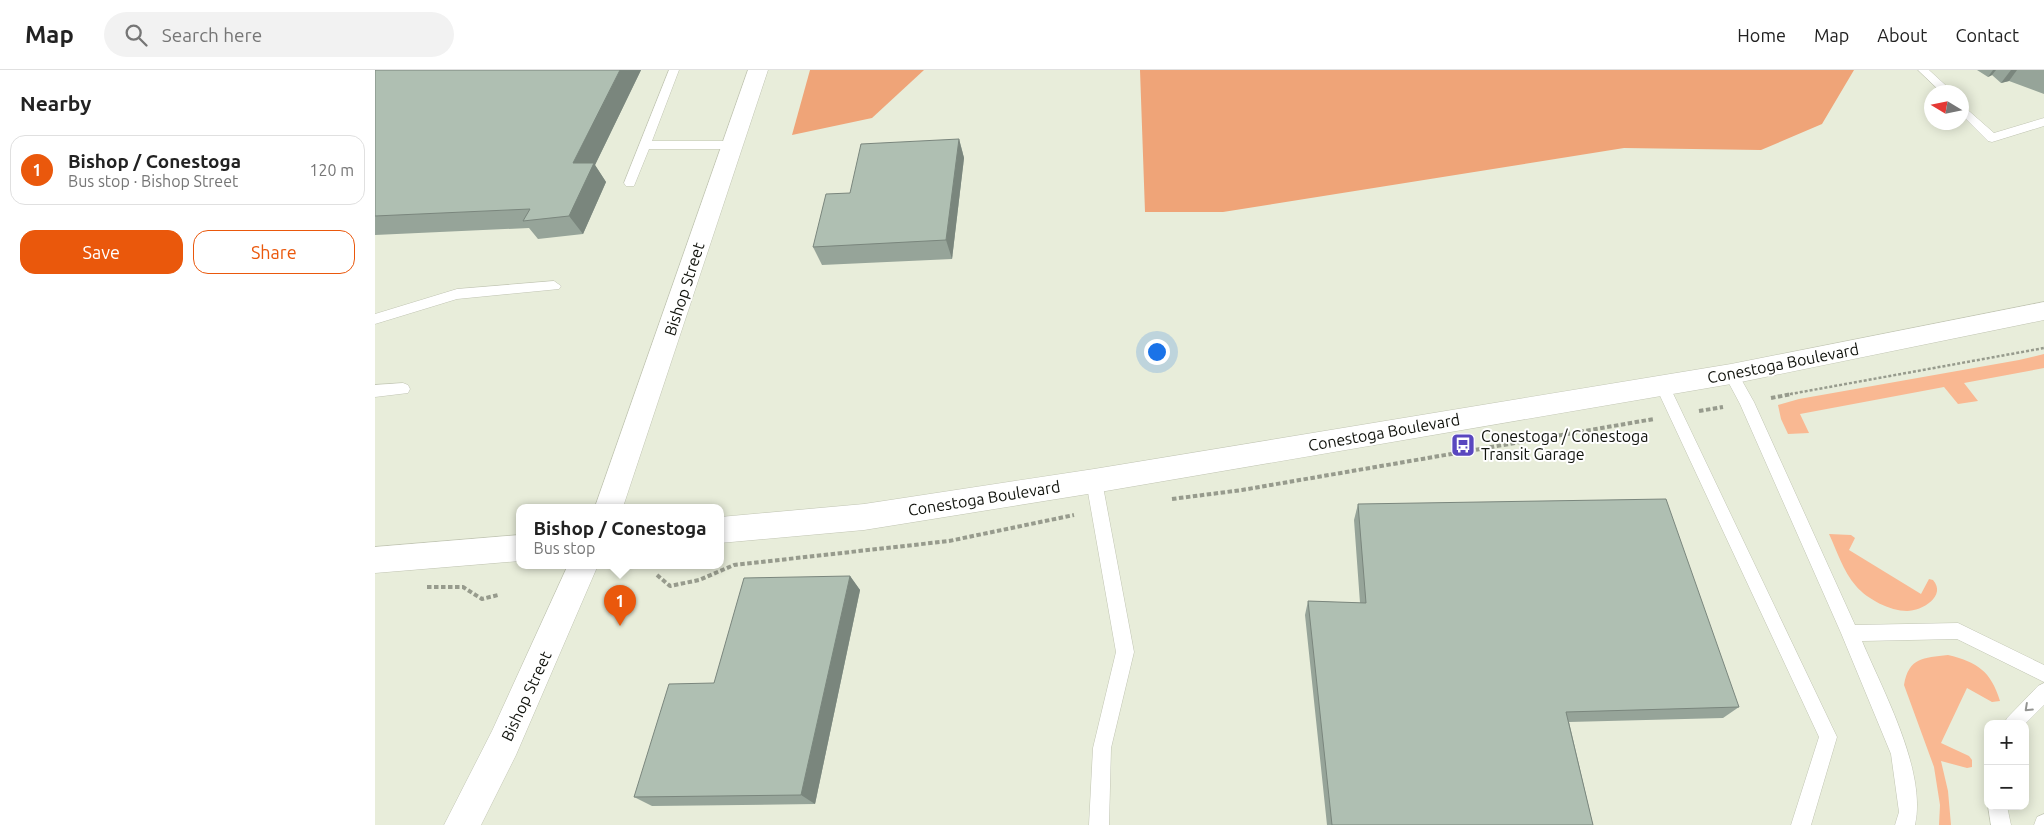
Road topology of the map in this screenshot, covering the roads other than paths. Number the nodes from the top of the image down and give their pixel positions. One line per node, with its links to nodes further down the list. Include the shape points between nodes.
1 (674, 70): 7 (lane)
2 (758, 70): 8 (street, Bishop Street)
3 (1923, 70): 4 (lane)
4 (1939, 85)
5 (1969, 115): 6 (lane, via 1992,138)
6 (2044, 122)
7 (645, 145): 8 (lane); 9 (lane)
8 (732, 145): 18 (street, Bishop Street)
9 (630, 183)
10 (554, 286): 12 (lane, via 457,294)
11 (2044, 311): 13 (street, Conestoga Boulevard)
12 (375, 319)
13 (1731, 374): 14 (street, Conestoga Boulevard); 23 (lane, via 1747,402)
14 (1662, 385): 17 (street, Conestoga Boulevard); 30 (lane, via 1828,737)
15 (403, 389): 16 (lane)
16 (375, 391)
17 (1094, 481): 19 (street, Conestoga Boulevard, via 864,517); 29 (lane, via 1125,652 1102,748)
18 (610, 504)
19 (724, 530)
20 (516, 548): 21 (street)
21 (375, 560)
22 (581, 569): 28 (street, Bishop Street, via 504,743)
23 (1850, 633): 24 (lane, via 1958,631); 31 (lane, via 1900,754 1908,812)
24 (2044, 674)
25 (2044, 692): 26 (lane, one-way to 26)
26 (2017, 720)
27 (1998, 810): 32 (lane)
28 (462, 825)
29 (1099, 825)
30 (1801, 825)
31 (1905, 825)
32 (2001, 825)

